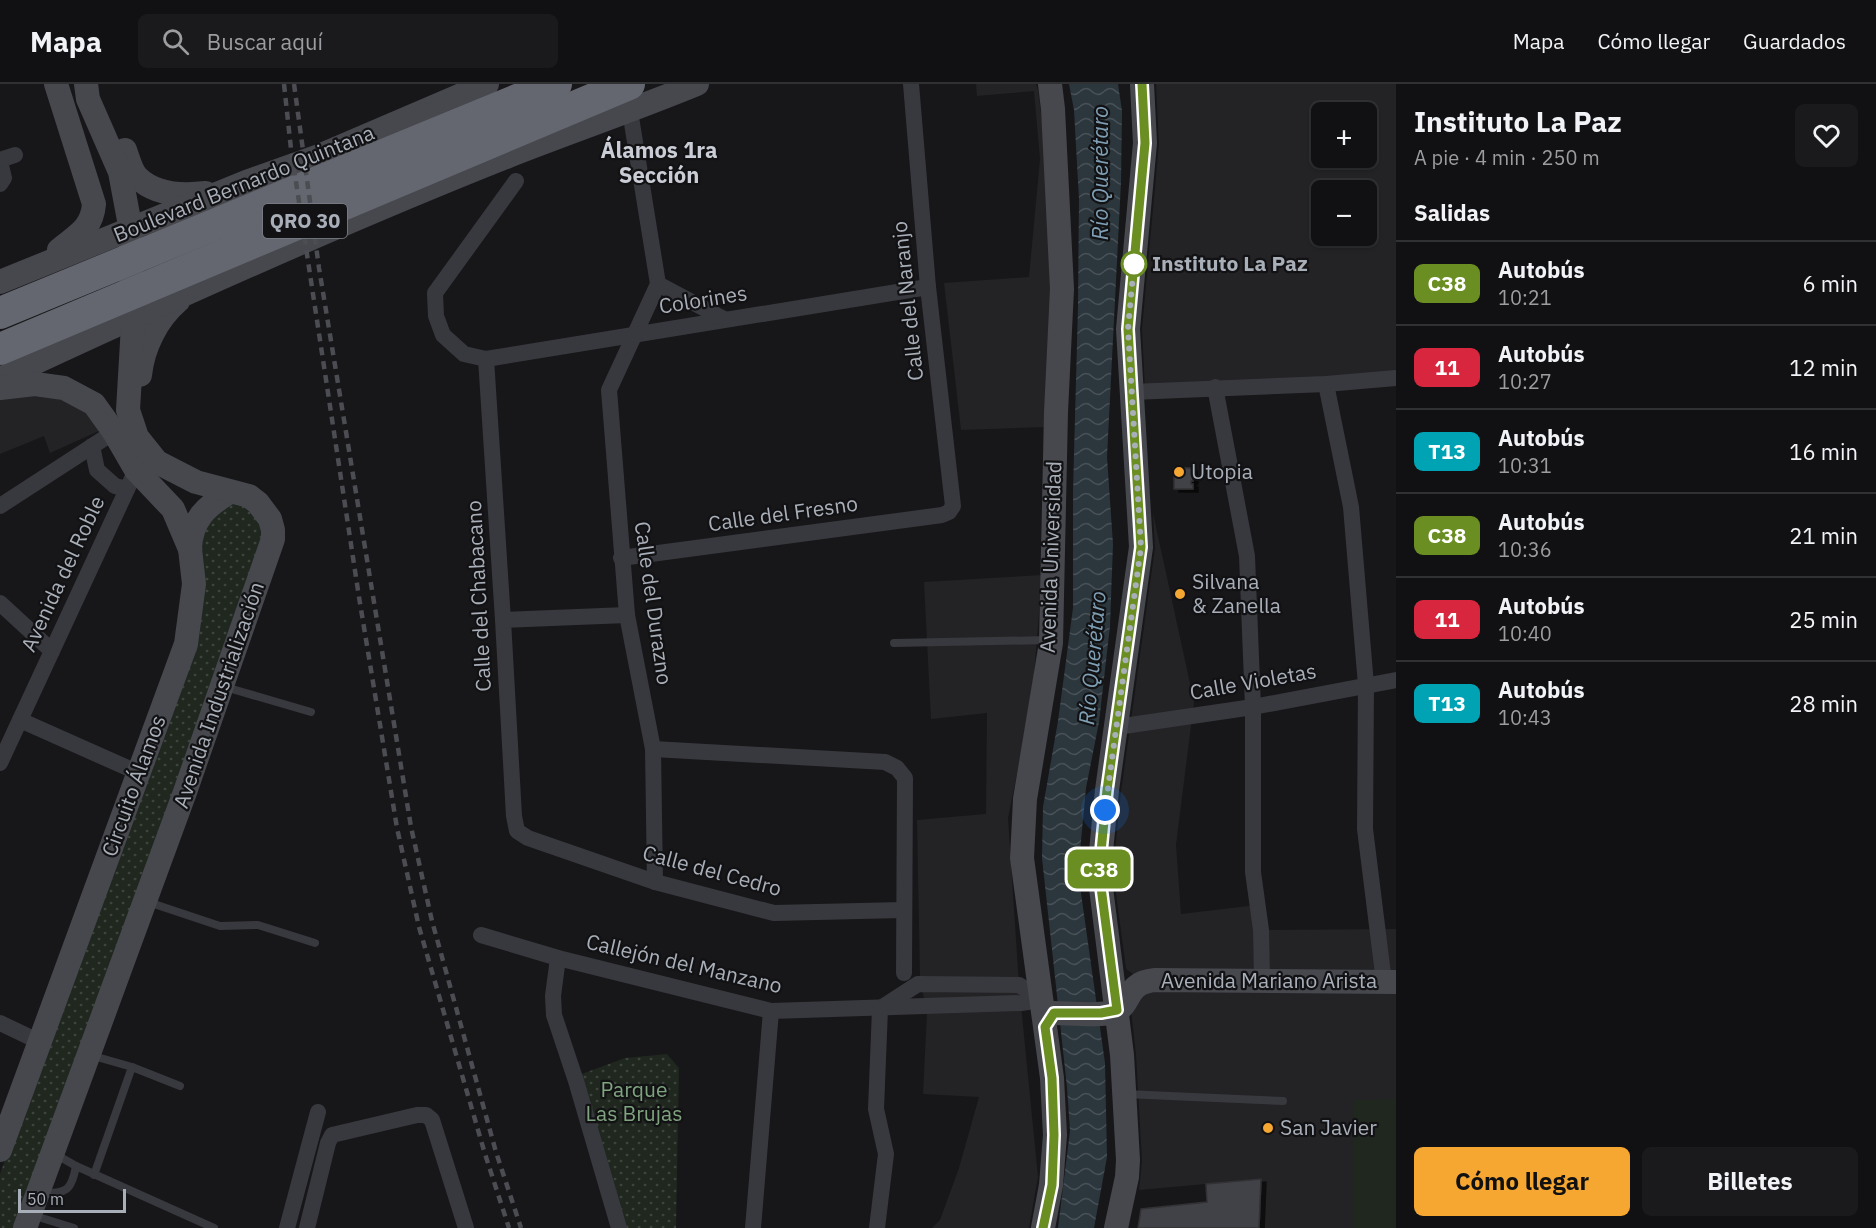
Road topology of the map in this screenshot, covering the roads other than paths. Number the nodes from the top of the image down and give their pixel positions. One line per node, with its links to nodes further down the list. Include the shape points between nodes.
1 (56, 84): 18 (main road, via 94,204 89,225)
2 (70, 84): 17 (main road, via 108,176)
3 (86, 84): 17 (main road, via 88,99 120,172)
4 (99, 84): 14 (main road, via 135,176 150,186 187,195)
5 (487, 84): 14 (main road, Boulevard Bernardo Quintana, via 319,156)
6 (556, 84): 18 (highway, Boulevard Bernardo Quintana / QRO 30)
7 (697, 84): 11 (main road)
8 (911, 84): 21 (street, Calle del Naranjo)
9 (1050, 84): 48 (main road, Avenida Universidad, via 1062,289)
10 (1142, 84): 34 (main road, via 1145,143 1128,329)
11 (630, 97): 13 (main road); 16 (highway, QRO 30); 20 (street)
12 (5, 159): 15 (street)
13 (511, 169): 16 (highway, via 483,159 412,184); 22 (main road); 28 (street, via 435,293 436,316 443,335 464,354)
14 (246, 182): 18 (main road, Boulevard Bernardo Quintana)
15 (0, 184)
16 (384, 188): 27 (highway, QRO 30)
17 (122, 223): 35 (main road, Avenida Industrialización, via 128,410)
18 (39, 281): 19 (main road, Boulevard Bernardo Quintana); 23 (highway, via 16,297); 24 (highway, Boulevard Bernardo Quintana / QRO 30)
19 (0, 282)
20 (658, 284): 25 (street); 26 (street, Calle del Durazno)
21 (928, 287): 25 (street, Colorines); 42 (street, Calle del Naranjo, via 953,506)
22 (190, 291): 30 (main road); 35 (main road, via 157,323 142,360 138,397)
23 (0, 301)
24 (0, 313)
25 (724, 319): 26 (street, Colorines)
26 (634, 334): 28 (street, Colorines); 44 (street, Calle del Durazno, via 609,390)
27 (0, 349)
28 (486, 359): 47 (street, Calle del Chabacano)
29 (1396, 378): 31 (street)
30 (0, 379)
31 (1326, 384): 32 (street); 52 (street, via 1351,507)
32 (1215, 387): 34 (street); 54 (street, via 1247,556)
33 (0, 388): 35 (main road, via 35,384 64,388 94,404)
34 (1132, 392): 57 (main road, via 1141,547)
35 (125, 434): 36 (street); 37 (main road, Circuito Álamos); 38 (main road, Avenida Industrialización, via 157,462)
36 (92, 446): 37 (street, via 97,470 115,486); 40 (street)
37 (131, 479): 41 (main road, Circuito Álamos); 50 (street, Avenida del Roble)
38 (196, 482): 39 (main road, Avenida Industrialización); 41 (main road, via 197,494 192,502 186,508)
39 (230, 492): 43 (main road, via 214,502 197,522 190,534); 53 (main road, Avenida Industrialización, via 249,496 265,510 273,539)
40 (0, 506)
41 (174, 509): 43 (main road, Circuito Álamos)
42 (949, 512): 44 (street, Calle del Fresno)
43 (190, 549): 60 (main road, Circuito Álamos, via 194,584 186,644)
44 (621, 558): 46 (street, Calle del Durazno)
45 (0, 603): 50 (street)
46 (627, 615): 47 (street); 58 (street, Calle del Durazno)
47 (503, 620): 61 (street, Calle del Chabacano)
48 (1051, 640): 49 (lane); 74 (main road, Avenida Universidad, via 1025,799 1022,858)
49 (894, 643)
50 (52, 651): 56 (street, Avenida del Roble)
51 (1396, 680): 52 (street, Calle Violetas)
52 (1366, 685): 54 (street, Calle Violetas); 71 (street, via 1365,829)
53 (222, 687): 55 (lane); 63 (main road, Avenida Industrialización)
54 (1253, 707): 57 (street, Calle Violetas); 69 (street, via 1253,872 1262,930)
55 (311, 712)
56 (20, 720): 59 (street, Avenida del Roble); 60 (street)
57 (1117, 727): 72 (main road, via 1099,872)
58 (653, 749): 62 (street, Calle del Durazno); 64 (street, via 885,762 897,768 905,778)
59 (0, 763)
60 (140, 773): 77 (main road, Circuito Álamos)
61 (517, 831): 62 (street, Calle del Cedro)
62 (656, 882): 64 (street, Calle del Cedro, via 774,913)
63 (145, 901): 66 (lane, via 220,926 258,925); 78 (main road, Avenida Industrialización)
64 (903, 910): 68 (street)
65 (481, 935): 67 (street, Callejón del Manzano)
66 (315, 943)
67 (558, 958): 75 (street, Callejón del Manzano); 94 (street, via 554,1015)
68 (904, 973)
69 (1262, 979): 70 (main road, Avenida Mariano Arista); 71 (main road, Avenida Mariano Arista)
70 (1143, 981): 72 (main road, Avenida Mariano Arista, via 1129,993 1125,1003); 72 (main road, Avenida Mariano Arista, via 1126,969)
71 (1390, 982)
72 (1108, 994): 74 (main road, Avenida Mariano Arista); 81 (main road)
73 (880, 1008): 74 (street, Callejón del Manzano, via 1022,1003); 74 (street, via 918,984 1019,985); 75 (street, Callejón del Manzano); 96 (street, via 876,1109 886,1154)
74 (1052, 1010): 97 (main road, Avenida Universidad, via 1052,1185)
75 (771, 1011): 95 (street)
76 (0, 1023): 77 (street)
77 (40, 1042): 84 (main road, Circuito Álamos)
78 (88, 1054): 79 (lane); 85 (main road, Avenida Industrialización)
79 (132, 1066): 80 (lane); 87 (lane)
80 (180, 1086)
81 (1124, 1094): 82 (lane); 98 (main road, via 1127,1177)
82 (1283, 1101)
83 (318, 1112): 91 (street)
84 (0, 1150)
85 (52, 1153): 86 (lane); 88 (main road, Avenida Industrialización)
86 (76, 1166): 87 (lane); 88 (lane, via 73,1184)
87 (94, 1175): 90 (lane)
88 (31, 1212): 89 (lane)
89 (74, 1228)
90 (214, 1228)
91 (287, 1228)
92 (307, 1228): 93 (street, via 332,1135 426,1115 432,1120)
93 (466, 1228)
94 (619, 1228)
95 (753, 1228)
96 (877, 1228)
97 (1043, 1228)
98 (1116, 1228)

